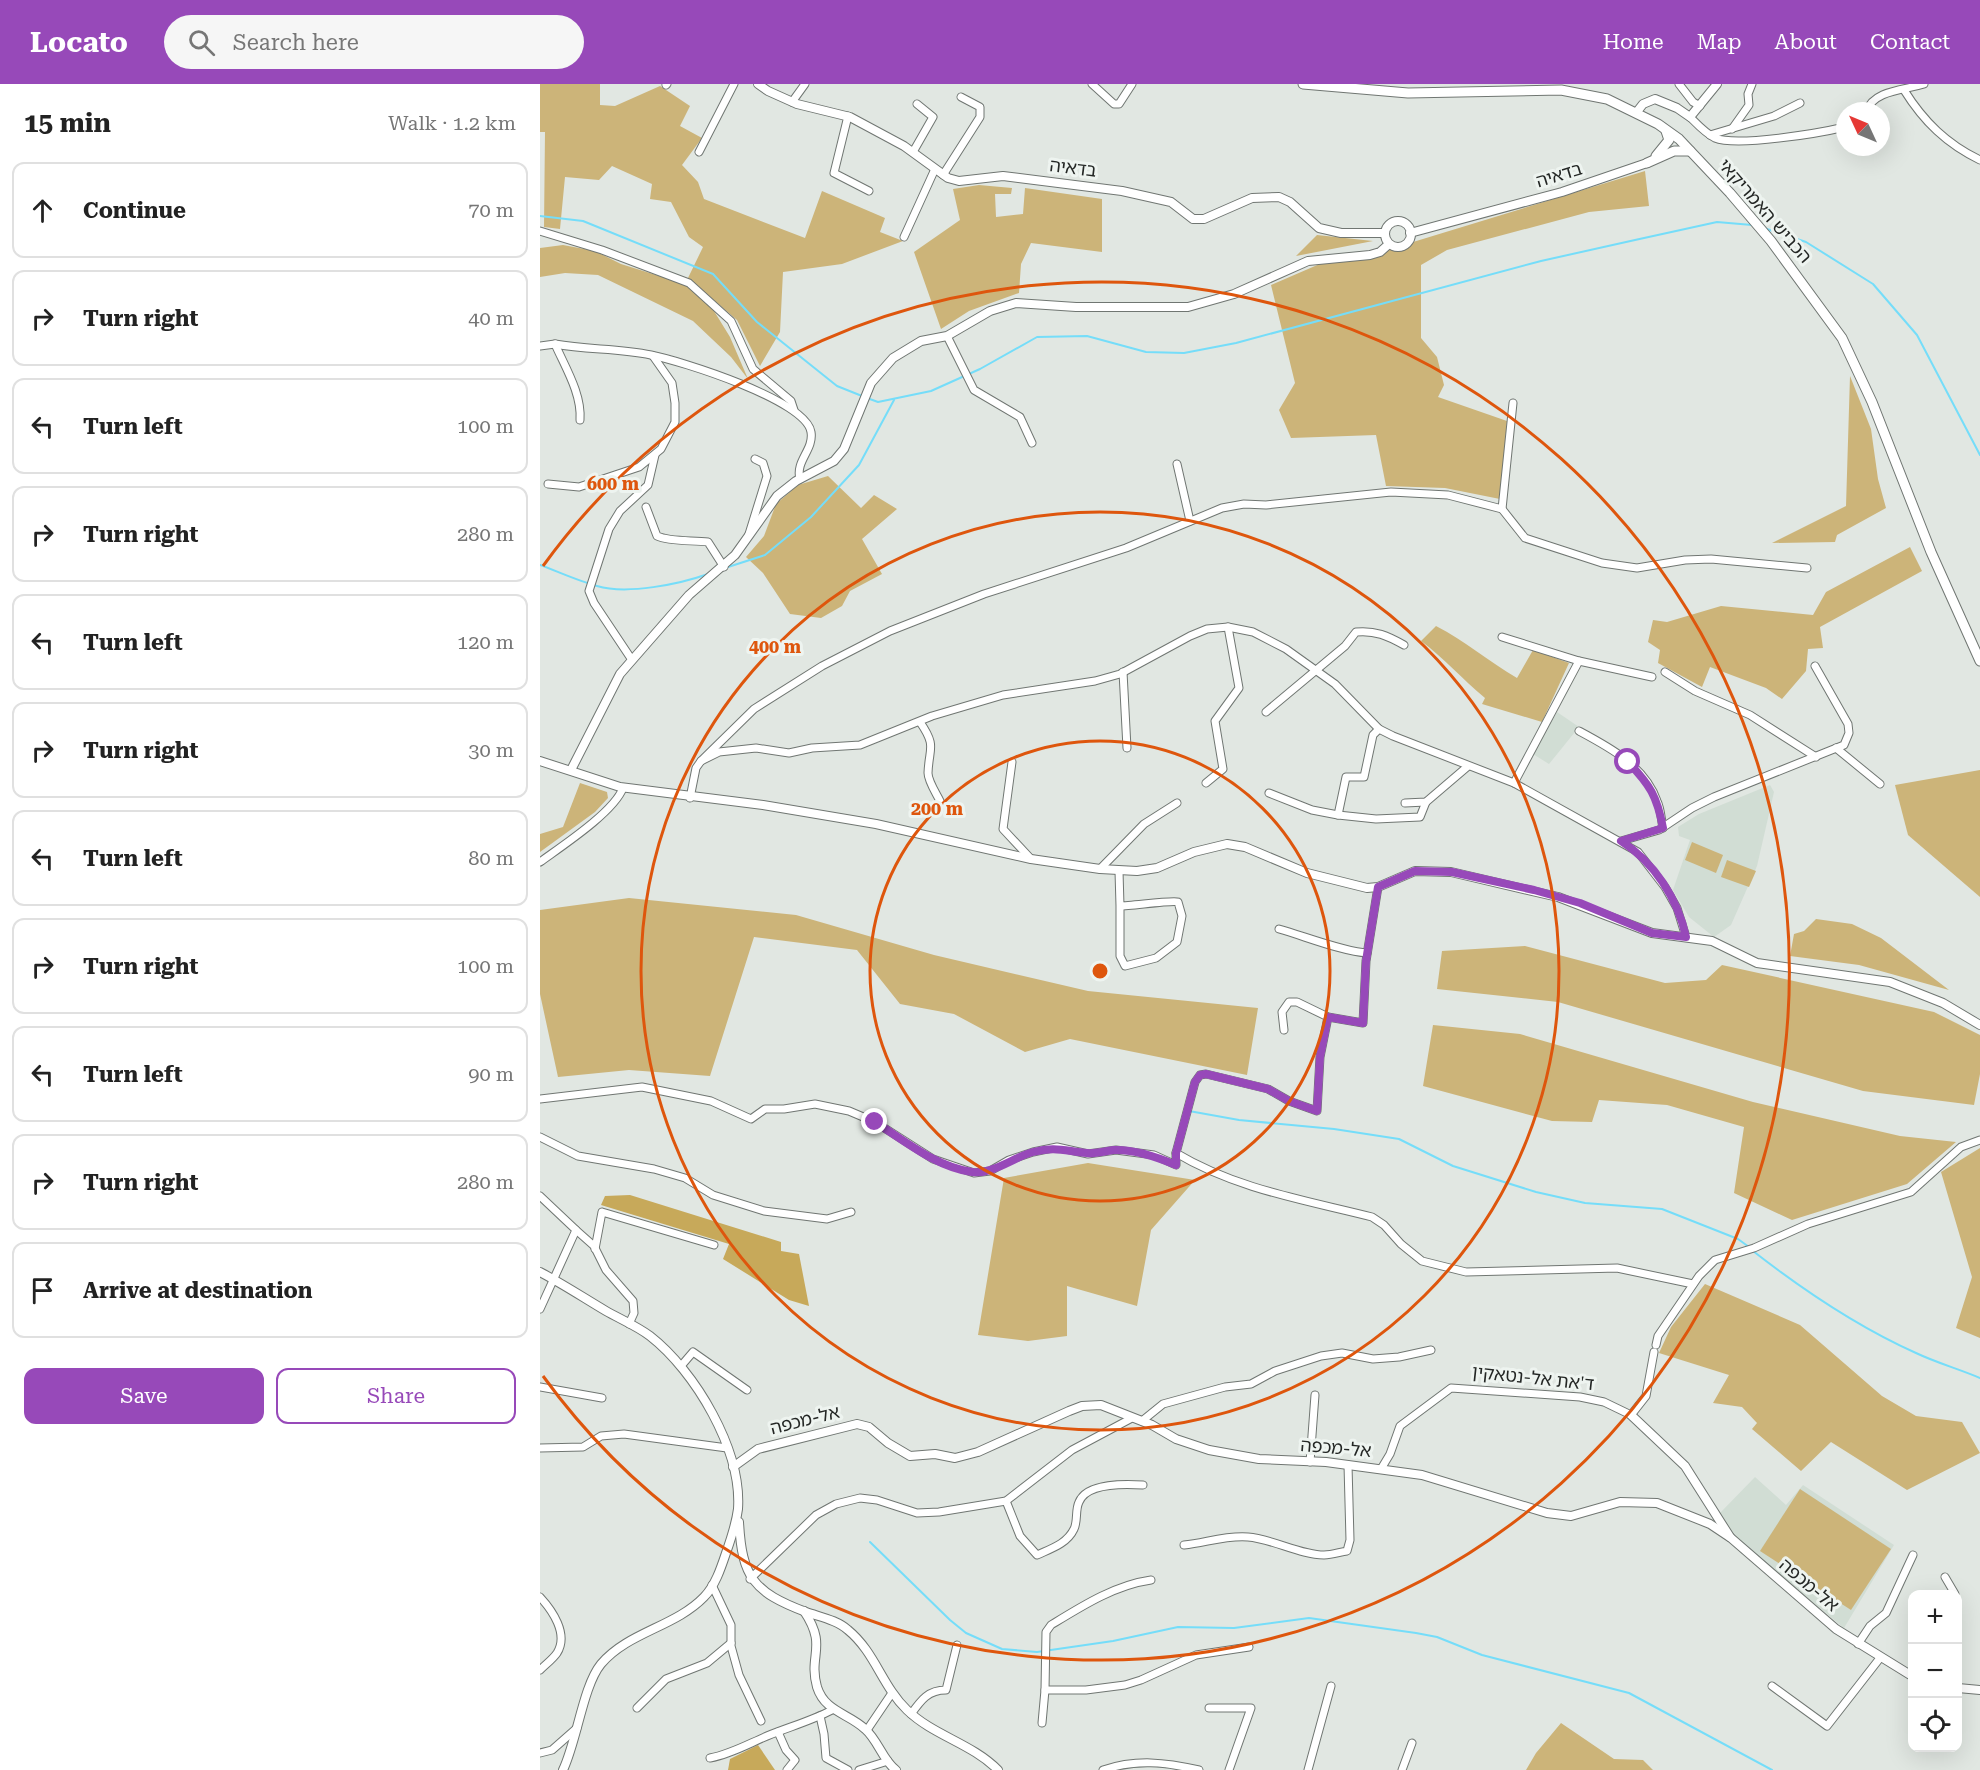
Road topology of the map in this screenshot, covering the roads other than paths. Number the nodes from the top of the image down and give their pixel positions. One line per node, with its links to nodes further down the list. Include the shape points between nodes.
1 (734, 84): 26 (street)
2 (758, 84): 13 (street, בדאיה)
3 (805, 84): 13 (street)
4 (1092, 84): 5 (street, via 1114,104 1119,104)
5 (1132, 84)
6 (1303, 84): 18 (main road, הכביש האמריקאי, via 1408,93 1561,90 1607,99)
7 (1679, 84): 17 (street, via 1692,102)
8 (1717, 84): 17 (street)
9 (1752, 84): 22 (street, via 1749,105)
10 (1924, 84): 11 (street)
11 (1904, 90): 14 (street, via 1887,93); 30 (street, via 1926,122 1947,141)
12 (961, 97): 33 (street, via 980,107 980,117)
13 (792, 102): 19 (street, בדאיה)
14 (1873, 102)
15 (1800, 103): 22 (street)
16 (917, 104): 27 (street, via 933,117)
17 (1700, 106): 20 (street)
18 (1636, 113): 20 (street, via 1654,99); 21 (main road, הכביש האמריקאי)
19 (848, 116): 27 (street, בדאיה); 34 (street, via 834,173)
20 (1690, 117): 24 (street)
21 (1665, 129): 25 (main road, הכביש האמריקאי); 31 (main road, via 1668,144)
22 (1732, 129): 24 (street)
23 (1836, 129): 24 (street, via 1752,140 1718,139)
24 (1710, 135)
25 (1679, 140): 28 (main road, הכביש האמריקאי); 29 (main road)
26 (699, 152)
27 (913, 152): 32 (street, בדאיה)
28 (1691, 152): 29 (main road, via 1681,149); 64 (main road, הכביש האמריקאי, via 1796,271 1842,338)
29 (1671, 153): 31 (main road)
30 (1980, 160)
31 (1647, 163): 37 (street, בדאיה, via 1562,192)
32 (935, 169): 33 (street, בדאיה); 38 (street)
33 (943, 175): 36 (street, בדאיה, via 959,181 1003,176 1122,191 1171,202 1192,219 1213,217 1252,198 1279,197 1319,228 1341,233)
34 (869, 191)
35 (540, 231): 45 (street, via 689,283 731,321 753,369 791,401)
36 (1385, 233): 37 (street, via 1389,225 1400,222); 39 (street)
37 (1410, 233): 39 (street, via 1404,246)
38 (904, 237)
39 (1389, 244): 40 (street, via 1370,255 1308,261 1234,294 1188,307 1016,303 990,311)
40 (947, 336): 47 (street, via 974,390 1020,417); 51 (street, via 921,341 893,358 871,383 844,449 828,465)
41 (555, 344): 42 (street); 43 (street); 46 (street, via 576,393)
42 (540, 346)
43 (653, 355): 45 (street, via 708,371); 48 (street, via 672,383 675,403 675,422)
44 (1513, 403): 54 (street)
45 (794, 410): 51 (street, via 812,432 799,467)
46 (580, 420)
47 (1032, 443)
48 (655, 455): 52 (street, via 639,466 579,487); 62 (street, via 648,485 620,512 609,529 589,591)
49 (755, 459): 56 (street, via 763,463 767,476)
50 (1178, 464): 55 (street)
51 (800, 479): 56 (street, via 777,496)
52 (548, 484)
53 (646, 507): 57 (street, via 657,536 708,542)
54 (1502, 509): 55 (street, via 1448,495 1391,492 1245,504); 58 (street, via 1525,538 1581,558 1628,567 1710,559)
55 (1190, 521): 78 (street, via 1126,548 984,594 890,631 822,666 754,709)
56 (748, 537): 57 (street)
57 (724, 567): 62 (street, via 689,595)
58 (1807, 568)
59 (1228, 627): 66 (street, via 1271,639); 67 (street, via 1190,636); 82 (street, via 1239,688 1215,721 1223,769)
60 (1502, 637): 63 (street)
61 (1404, 645): 66 (street, via 1388,636 1356,632)
62 (632, 660): 81 (street, via 600,709)
63 (1579, 661): 69 (street); 83 (street)
64 (1980, 661)
65 (1815, 666): 75 (street, via 1848,724 1847,740)
66 (1315, 670): 70 (street); 72 (street, via 1335,684)
67 (1123, 672): 71 (street, via 1095,681 1003,695); 74 (street)
68 (1665, 672): 76 (street, via 1695,691 1750,715)
69 (1652, 677)
70 (1266, 712)
71 (920, 722): 78 (street, via 860,745 789,753 739,748); 88 (street, via 931,745 928,775)
72 (1379, 729): 80 (street); 92 (street, via 1373,735 1364,777 1346,777)
73 (1579, 731): 93 (street, via 1628,762 1648,783 1658,801)
74 (1127, 748)
75 (1836, 748): 76 (street); 84 (street)
76 (1816, 757): 93 (street, via 1714,797)
77 (540, 761): 81 (street)
78 (701, 761): 87 (street, via 692,779)
79 (1012, 762): 95 (street, via 1002,828)
80 (1467, 767): 83 (street); 91 (street)
81 (571, 770): 85 (street)
82 (1206, 783)
83 (1514, 783): 94 (street)
84 (1880, 784)
85 (623, 788): 87 (street); 96 (street, via 596,818)
86 (1269, 793): 92 (street, via 1312,810)
87 (690, 798): 95 (street, via 763,805 876,824)
88 (940, 801)
89 (1177, 802): 97 (street, via 1144,824)
90 (1405, 802): 91 (street)
91 (1425, 802): 92 (street, via 1420,817 1376,819)
92 (1338, 815)
93 (1663, 828): 94 (street)
94 (1621, 841): 102 (street, via 1638,852 1665,887 1683,921)
95 (1031, 859): 97 (street)
96 (540, 862)
97 (1101, 869): 98 (street)
98 (1119, 871): 99 (street, via 1157,868 1194,852 1227,844 1245,847 1306,873); 100 (street)
99 (1378, 887): 102 (street, via 1415,871 1452,872 1580,903 1652,933); 103 (street)
100 (1120, 906): 100 (street, via 1120,956 1125,966 1156,958 1177,942 1182,916 1175,900)
101 (1279, 929): 103 (street)
102 (1686, 937): 105 (street, via 1712,941 1757,963 1890,982 1943,1003)
103 (1367, 953): 104 (street, via 1363,1023)
104 (1328, 1017): 106 (street, via 1289,1002 1282,1012); 110 (street, via 1320,1057 1317,1111 1268,1089 1200,1075)
105 (1980, 1025)
106 (1284, 1030)
107 (540, 1099): 110 (street, via 642,1087 711,1101 751,1119 765,1109 815,1104 849,1111 875,1122 933,1159 974,1173 1057,1147 1088,1154 1116,1150 1154,1155 1176,1165)
108 (540, 1137): 112 (street, via 579,1156 685,1178 713,1195 764,1210 826,1219)
109 (1980, 1140): 118 (street, via 1961,1148 1911,1192 1808,1224 1715,1260)
110 (1176, 1153): 118 (street, via 1215,1174 1255,1188 1371,1217 1422,1261 1466,1272 1617,1268)
111 (540, 1196): 113 (street)
112 (851, 1212)
113 (576, 1230): 115 (street); 117 (street)
114 (714, 1245): 115 (street, via 602,1212)
115 (595, 1249): 120 (street, via 606,1270 633,1301 634,1314)
116 (540, 1272): 117 (street)
117 (554, 1280): 119 (street); 120 (street)
118 (1694, 1284): 127 (street, via 1658,1336 1646,1396)
119 (540, 1309)
120 (629, 1324): 122 (street, via 649,1335)
121 (1431, 1350): 129 (street, via 1399,1358 1372,1359 1342,1353 1321,1356 1275,1371 1251,1384 1225,1386 1163,1404)
122 (681, 1366): 124 (street, via 693,1352); 131 (street, via 705,1400)
123 (540, 1387): 126 (street)
124 (747, 1390)
125 (1315, 1395): 132 (street)
126 (602, 1398)
127 (1631, 1415): 135 (street, ד'את אל-נטאקין, via 1604,1402 1580,1397 1451,1388 1400,1426); 139 (street, ד'את אל-נטאקין, via 1685,1466)
128 (1132, 1418): 129 (street, אל-מכפה); 134 (street, אל-מכפה, via 1101,1405 1082,1406 978,1452 955,1458 910,1456 869,1427 857,1424 758,1449); 137 (street, via 1072,1450)
129 (1142, 1421): 132 (street, אל-מכפה, via 1176,1439 1209,1450 1259,1459)
130 (540, 1448): 131 (street, via 583,1447 601,1436 624,1434)
131 (727, 1448): 134 (street)
132 (1310, 1462): 133 (street, אל-מכפה)
133 (1348, 1465): 135 (street, אל-מכפה); 140 (street, via 1347,1551 1325,1555 1250,1537 1229,1536)
134 (733, 1467): 138 (street)
135 (1381, 1469): 139 (street, אל-מכפה, via 1460,1485 1548,1513 1571,1516 1620,1502 1657,1503 1710,1524)
136 (1143, 1485): 137 (street, via 1112,1483 1083,1497 1067,1539 1036,1555 1020,1536)
137 (1006, 1501): 143 (street, via 917,1513 860,1498 836,1504 816,1515)
138 (738, 1508): 143 (street, via 740,1547); 145 (street, via 733,1534)
139 (1731, 1538): 150 (street, אל-מכפה, via 1775,1579)
140 (1184, 1545)
141 (1912, 1555): 150 (street, via 1886,1614 1870,1626)
142 (1944, 1577): 146 (street)
143 (750, 1579): 148 (street)
144 (1151, 1580): 160 (street, via 1104,1594 1052,1625 1046,1632)
145 (712, 1585): 149 (street, via 731,1625); 169 (street, via 687,1610 620,1646 600,1665)
146 (1953, 1590)
147 (540, 1597): 154 (street, via 558,1621 560,1636 558,1652)
148 (804, 1611): 161 (street, via 845,1627 859,1639); 164 (street, via 816,1629 817,1686)
149 (731, 1643): 162 (street, via 707,1663 666,1679); 167 (street, via 739,1675)
150 (1858, 1644): 153 (street, אל-מכפה)
151 (957, 1645): 165 (street, via 946,1690 925,1695)
152 (1249, 1647): 160 (street, via 1196,1655 1125,1684 1086,1690)
153 (1880, 1658): 155 (street, אל-מכפה); 157 (street, via 1827,1726)
154 (540, 1670)
155 (1908, 1674)
156 (1331, 1686): 185 (street)
157 (1772, 1686)
158 (1962, 1688): 159 (street)
159 (1980, 1689)
160 (1045, 1690): 168 (street)
161 (892, 1693): 165 (street); 170 (street)
162 (637, 1708)
163 (1209, 1708): 184 (street, via 1251,1708)
164 (832, 1710): 166 (street); 170 (street)
165 (911, 1714): 181 (street, via 926,1726 974,1749)
166 (820, 1716): 171 (street); 178 (street, via 826,1758)
167 (761, 1720)
168 (1042, 1723)
169 (577, 1728): 173 (street, via 552,1750); 176 (street, via 573,1750)
170 (867, 1730): 175 (street)
171 (778, 1732): 174 (street, via 733,1753); 177 (street, via 795,1760)
172 (1412, 1743): 186 (street)
173 (540, 1753)
174 (710, 1758)
175 (888, 1761): 179 (street); 180 (street)
176 (563, 1770)
177 (787, 1770)
178 (848, 1770)
179 (859, 1770)
180 (896, 1770)
181 (998, 1770)
182 (1103, 1770): 183 (street, via 1131,1762)
183 (1198, 1770)
184 (1229, 1770)
185 (1308, 1770)
186 (1401, 1770)

